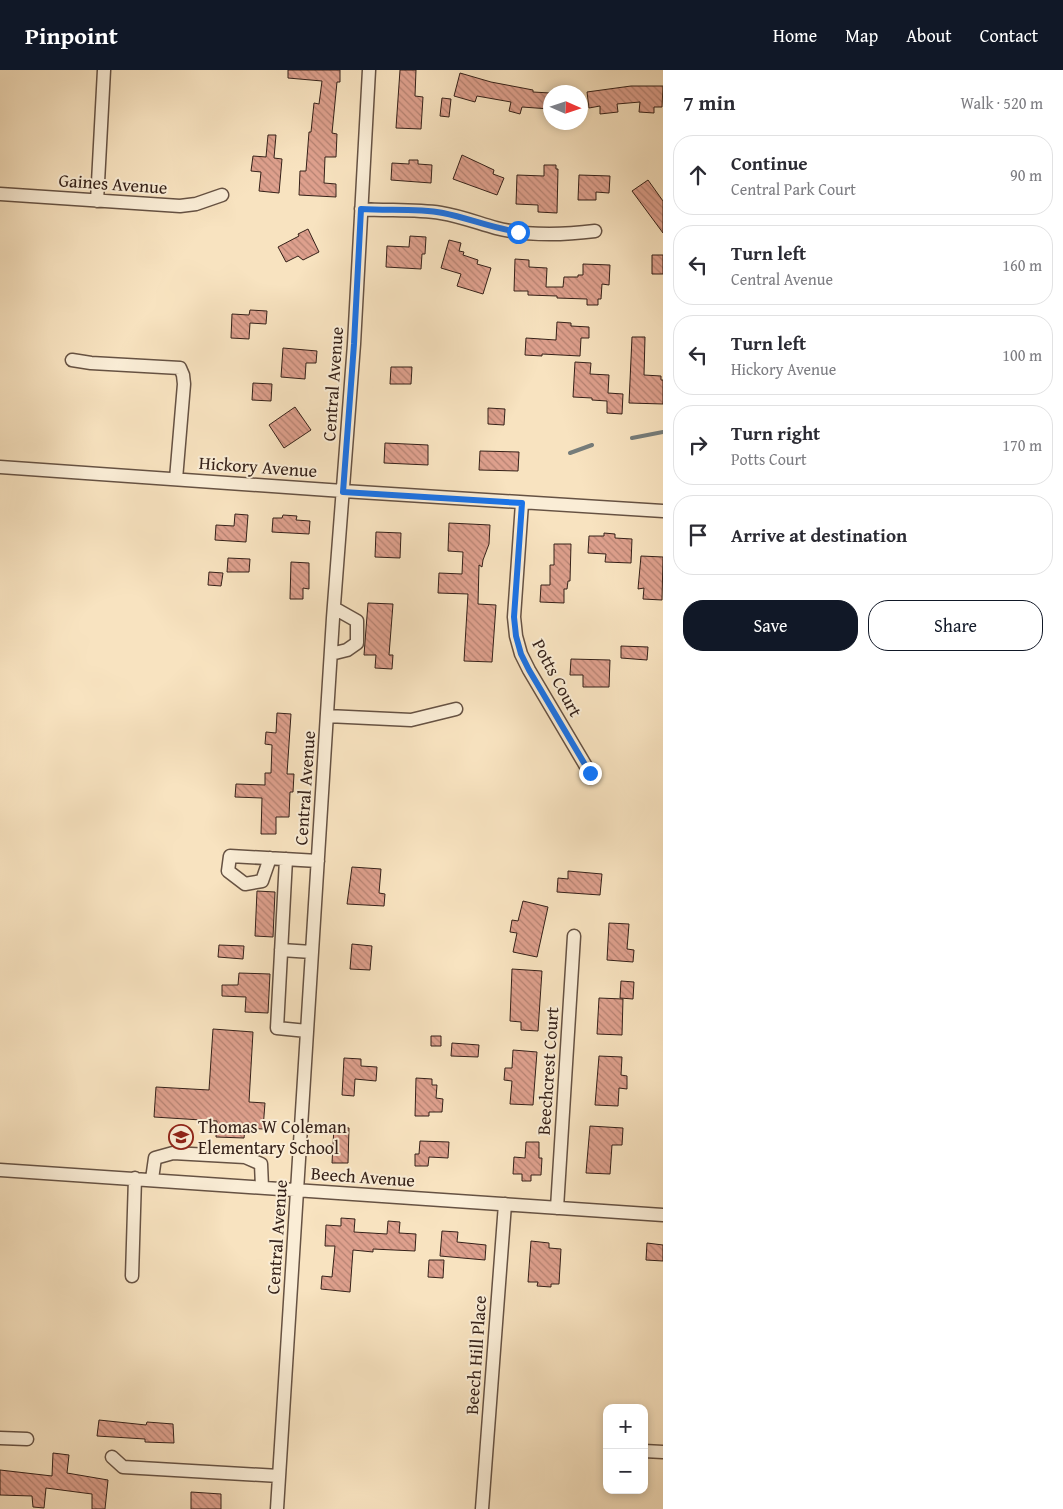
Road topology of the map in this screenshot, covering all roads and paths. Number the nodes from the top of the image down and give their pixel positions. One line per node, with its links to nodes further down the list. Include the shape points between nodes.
1 (104, 70): 5 (street)
2 (369, 70): 6 (street, Central Avenue)
3 (0, 194): 5 (street, Gaines Avenue)
4 (222, 195): 5 (street, Gaines Avenue, via 180,206)
5 (97, 201)
6 (361, 209): 7 (street, via 444,213 497,229 539,234); 11 (street, Central Avenue)
7 (595, 231)
8 (72, 360): 10 (street, via 180,368 184,384)
9 (0, 467): 10 (street, Hickory Avenue)
10 (176, 479): 11 (street, Hickory Avenue)
11 (343, 492): 12 (street, Hickory Avenue); 14 (street, Central Avenue)
12 (522, 503): 13 (street, Hickory Avenue); 18 (street, Potts Court, via 514,617 516,636 529,670)
13 (663, 511)
14 (334, 608): 15 (street, Central Avenue); 15 (street, via 357,621 357,643 347,650)
15 (331, 654): 17 (street, Central Avenue)
16 (456, 709): 17 (street, via 411,720)
17 (327, 716): 21 (street, Central Avenue)
18 (590, 773)
19 (270, 858): 20 (street)
20 (286, 859): 21 (street); 23 (street)
21 (318, 861): 24 (street, Central Avenue)
22 (574, 936): 32 (street, Beechcrest Court)
23 (281, 950): 24 (street); 25 (street, via 277,1028)
24 (312, 952): 25 (street, Central Avenue)
25 (307, 1030): 30 (street, Central Avenue)
26 (0, 1170): 27 (street, Beech Avenue)
27 (135, 1178): 28 (street, Beech Avenue); 34 (street)
28 (152, 1179): 29 (street, Beech Avenue); 29 (street, via 155,1158 173,1153 236,1156 261,1164)
29 (262, 1187): 30 (street, Beech Avenue)
30 (297, 1190): 31 (street, Beech Avenue); 40 (street, Central Avenue)
31 (505, 1204): 32 (street, Beech Avenue); 42 (street, Beech Hill Place)
32 (557, 1208): 33 (street, Beech Avenue)
33 (663, 1215)
34 (132, 1276)
35 (0, 1438): 36 (street)
36 (27, 1439)
37 (648, 1451): 38 (street)
38 (663, 1452)
39 (112, 1456): 40 (street, via 122,1467)
40 (280, 1476): 41 (street, Central Avenue)
41 (277, 1509)
42 (482, 1509)

